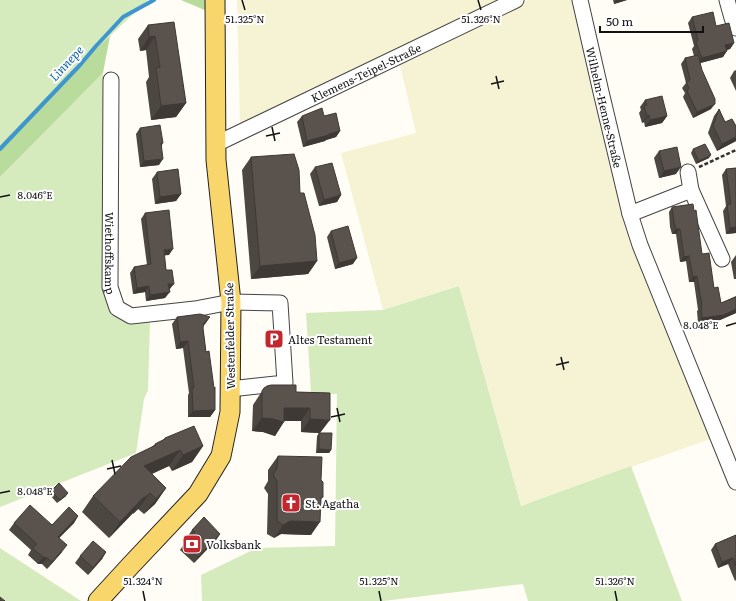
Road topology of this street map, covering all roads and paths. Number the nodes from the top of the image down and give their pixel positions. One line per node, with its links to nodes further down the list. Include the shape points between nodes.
1 (215, 0): 7 (main road, Westenfelder Straße)
2 (516, 0): 7 (street, Klemens-Teipel-Straße)
3 (580, 0): 11 (street, Wilhelm-Henne-Straße)
4 (727, 0): 5 (street)
5 (736, 28)
6 (111, 80): 13 (street, Wiethoffskamp, via 110,287 117,308 130,316)
7 (216, 144): 13 (main road, Westenfelder Straße)
8 (736, 150): 9 (path)
9 (688, 172): 10 (street)
10 (692, 190): 11 (street); 12 (street)
11 (630, 214): 15 (street, Wilhelm-Henne-Straße, via 640,245)
12 (722, 259)
13 (231, 302): 14 (main road, Westenfelder Straße); 14 (street, Wiethoffskamp, via 280,304 285,383)
14 (230, 390): 16 (main road, Westenfelder Straße, via 230,412 221,456 198,494)
15 (736, 482)
16 (98, 601)

